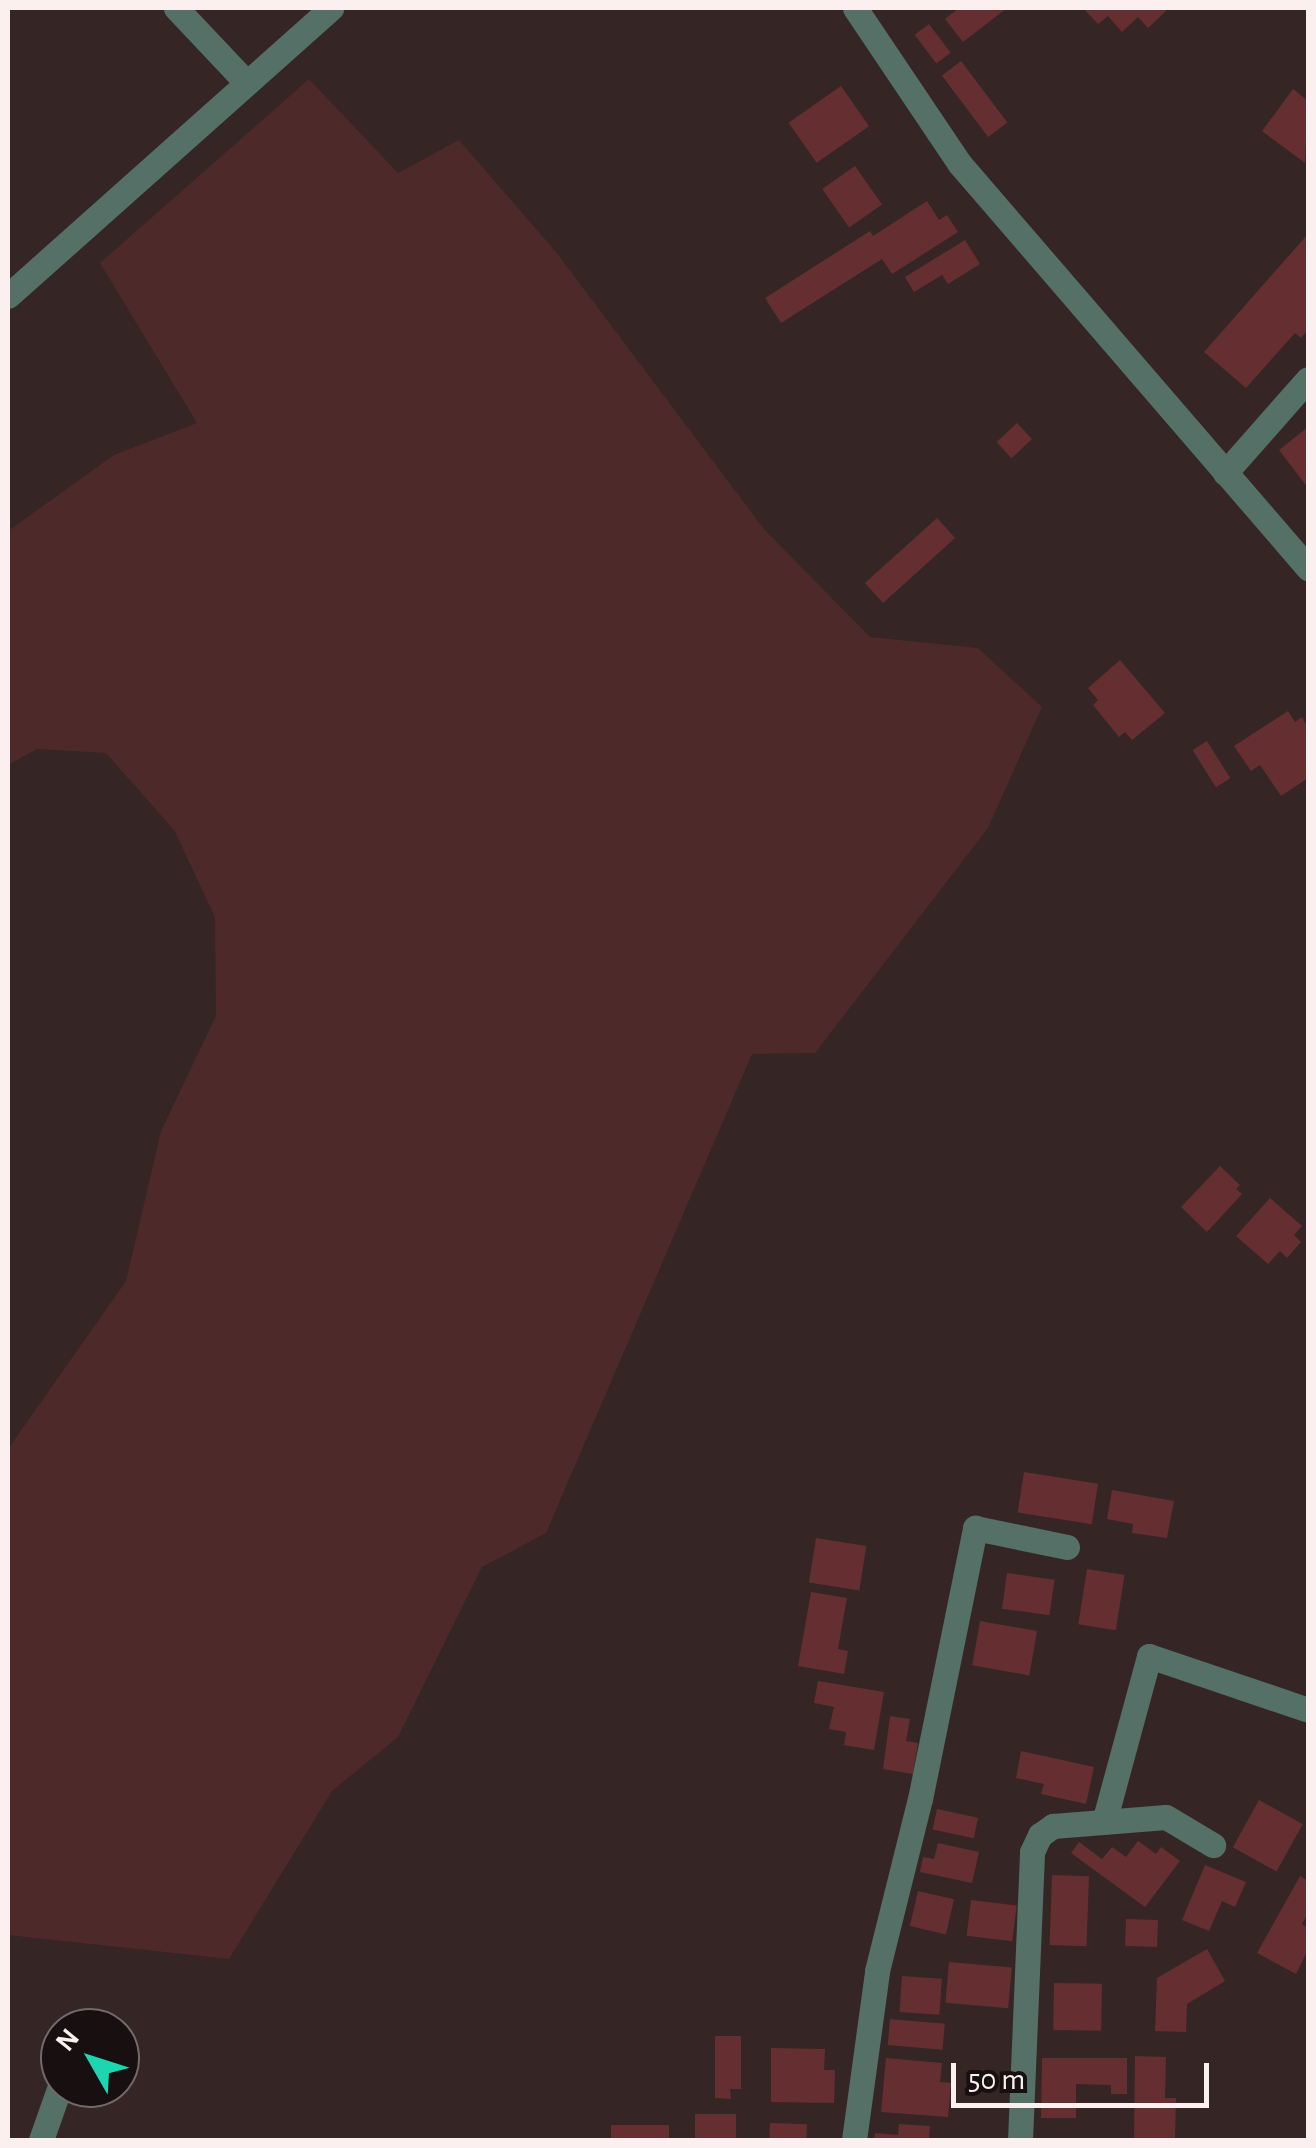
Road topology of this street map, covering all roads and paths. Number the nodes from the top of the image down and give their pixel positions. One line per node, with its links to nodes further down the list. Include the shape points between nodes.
1 (176, 8): 4 (street)
2 (331, 8): 4 (street)
3 (855, 8): 7 (street, via 959,163)
4 (247, 83): 5 (street)
5 (8, 296)
6 (1308, 379): 7 (street)
7 (1226, 473): 8 (street)
8 (1308, 568)
9 (1067, 1547): 15 (street, via 975,1528 877,1971)
10 (1306, 1709): 11 (street, via 1149,1656)
11 (1104, 1822): 12 (street, via 1166,1817); 16 (street, via 1052,1826 1032,1852)
12 (1213, 1845)
13 (52, 2108): 14 (street)
14 (41, 2140)
15 (854, 2140)
16 (1020, 2140)

